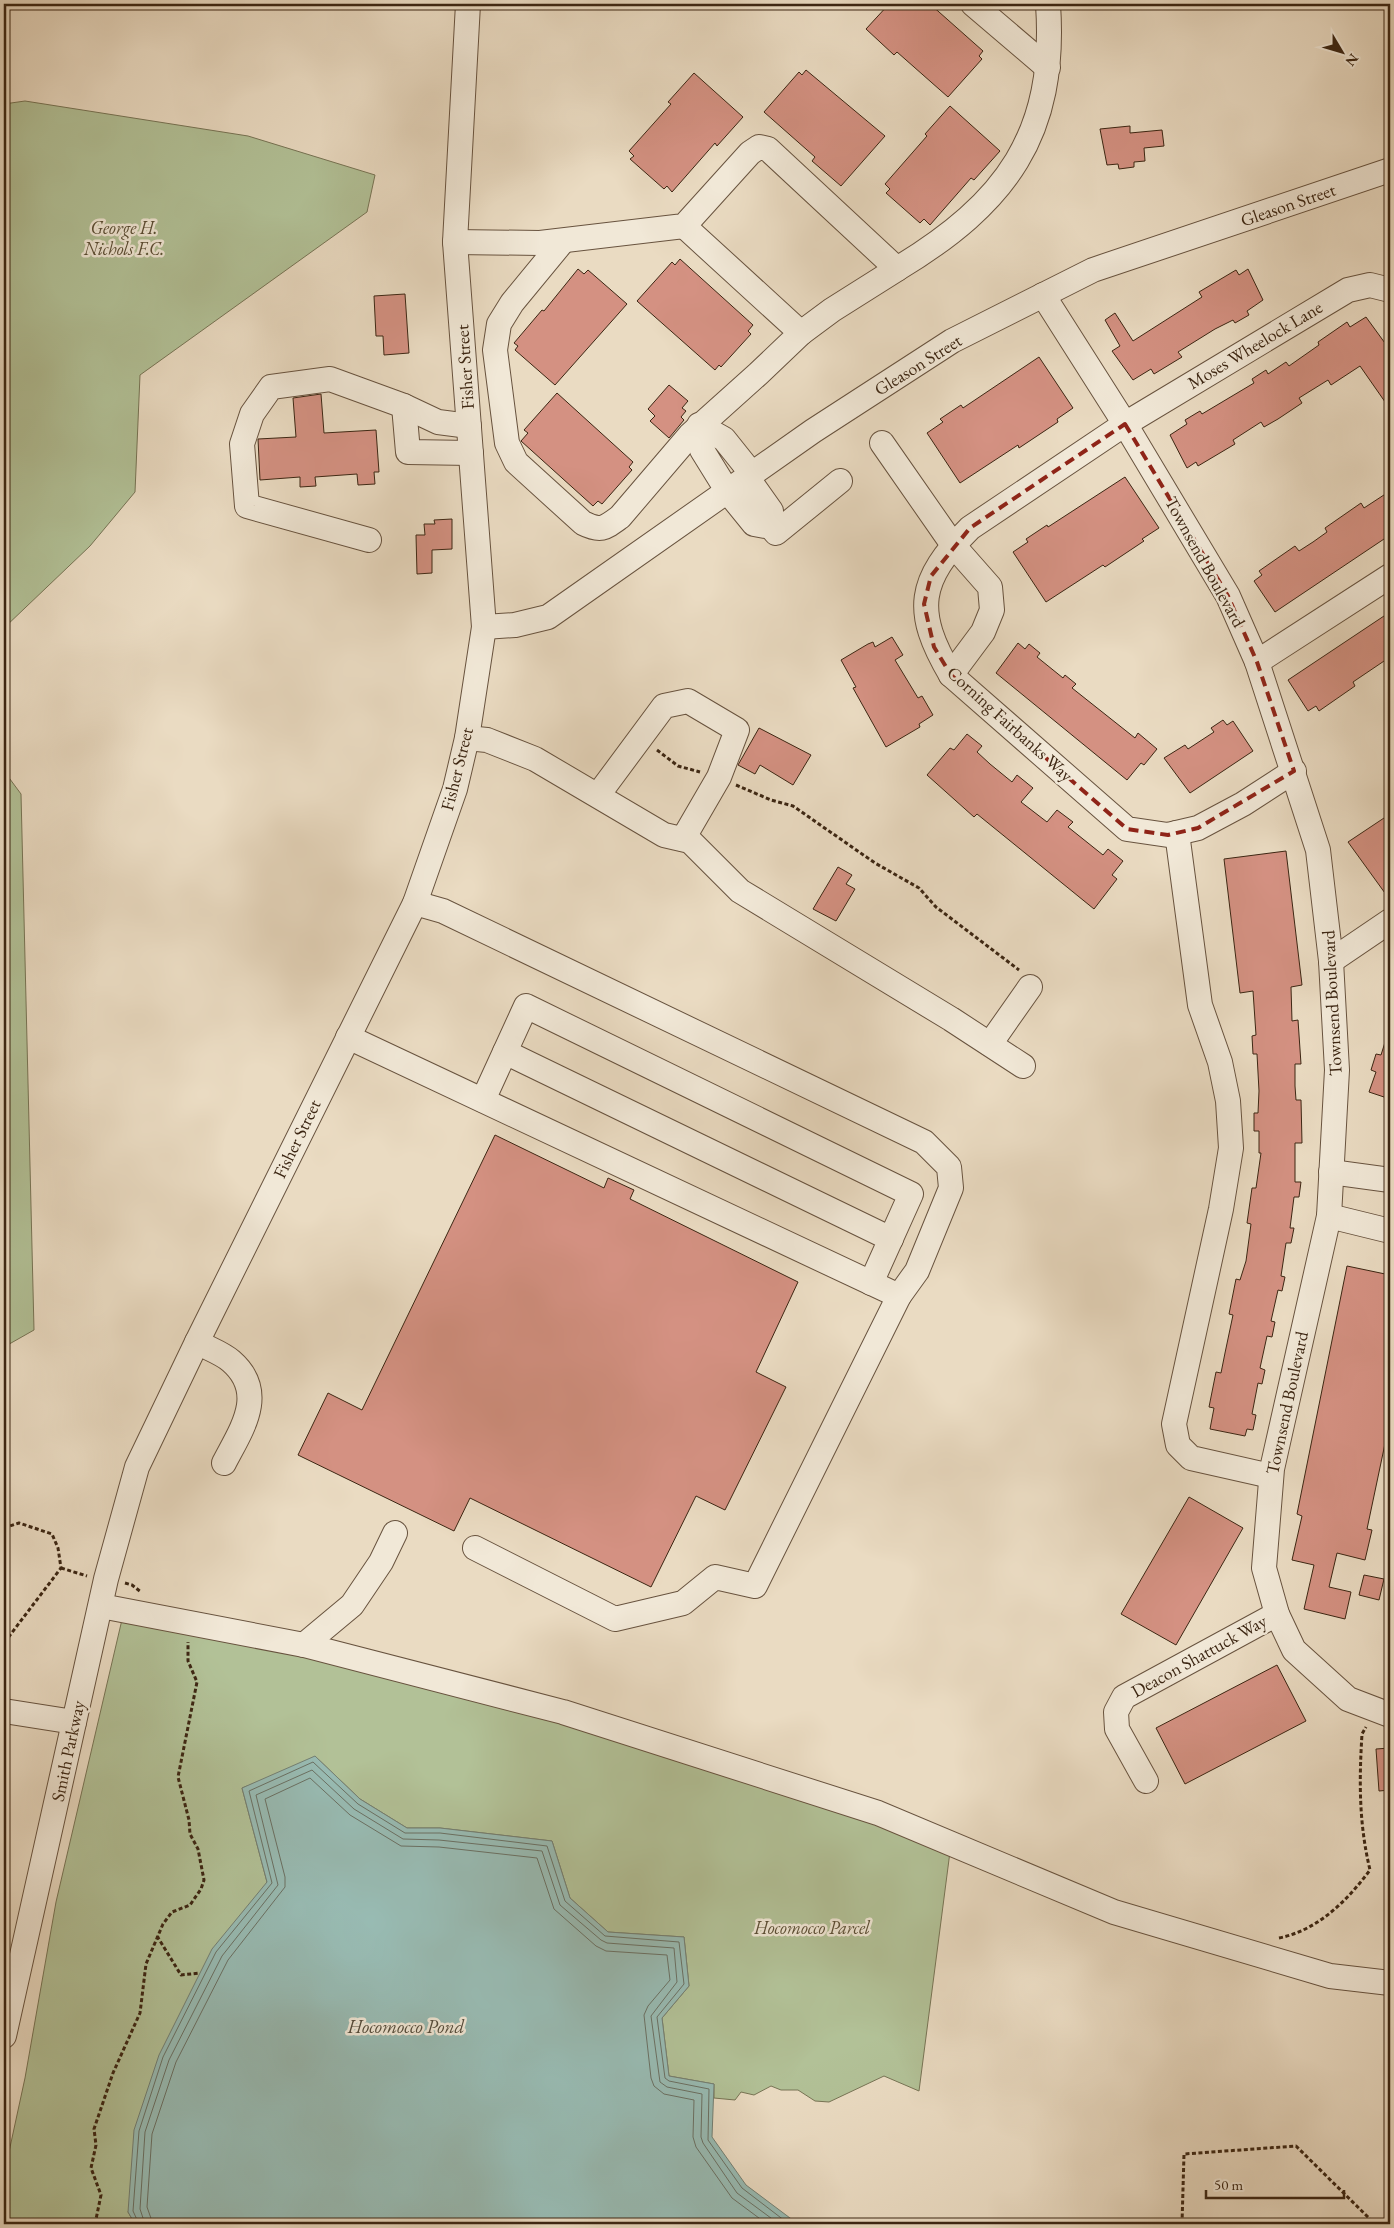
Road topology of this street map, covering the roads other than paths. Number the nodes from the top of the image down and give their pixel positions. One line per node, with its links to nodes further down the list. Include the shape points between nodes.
1 (468, 4): 8 (street, Fisher Street)
2 (973, 4): 4 (street)
3 (1048, 4): 4 (street)
4 (1048, 68): 9 (street, via 1037,120 1013,166 964,223)
5 (1390, 170): 11 (street, Gleason Street, via 1093,270)
6 (684, 226): 7 (street); 9 (street, via 750,153 758,148 768,149); 12 (street)
7 (563, 241): 8 (street, via 517,244); 15 (street, via 512,303 499,324 495,350 507,443 516,462 583,523 596,529 606,527 620,517)
8 (455, 242): 16 (street, Fisher Street)
9 (897, 269): 12 (street)
10 (1390, 290): 14 (street, Moses Wheelock Lane, via 1370,285 1348,290)
11 (1043, 295): 14 (street, Townsend Boulevard); 19 (street, Gleason Street, via 952,341)
12 (801, 333): 15 (street)
13 (404, 406): 16 (street, via 438,422); 18 (street, via 408,452); 23 (street, via 330,379 271,387 252,414 242,444 247,506)
14 (1125, 424): 24 (street, Corning Fairbanks Way, via 970,528); 27 (street, Townsend Boulevard, via 1228,596)
15 (699, 425): 19 (street, via 724,439); 21 (street, via 702,450)
16 (469, 426): 18 (street, Fisher Street)
17 (882, 443): 24 (street)
18 (471, 453): 26 (street, Fisher Street)
19 (750, 476): 21 (street, Gleason Street); 22 (street, via 771,511)
20 (840, 481): 22 (street, via 776,532)
21 (728, 492): 22 (street, via 754,524); 26 (street, Gleason Street, via 548,617 515,625)
22 (771, 527)
23 (369, 540)
24 (953, 545): 28 (street, Corning Fairbanks Way, via 931,576 924,604 934,648); 28 (street, via 990,587 992,610 984,632)
25 (1390, 576): 27 (street)
26 (484, 627): 29 (street, Fisher Street)
27 (1257, 662): 30 (street, Townsend Boulevard)
28 (950, 676): 32 (street, Corning Fairbanks Way, via 1127,829 1168,835)
29 (467, 738): 31 (street, via 508,747); 34 (street, Fisher Street, via 455,789)
30 (1294, 771): 32 (street, Corning Fairbanks Way, via 1198,828); 36 (street, Townsend Boulevard, via 1318,850)
31 (598, 795): 33 (street, via 664,835); 33 (street, via 664,706 688,701 737,730 719,777)
32 (1177, 833): 53 (street, via 1200,1005 1220,1062 1228,1101 1231,1148 1221,1209 1174,1424 1178,1445 1191,1458)
33 (683, 839): 39 (street, via 690,841 740,891)
34 (415, 903): 38 (street, Fisher Street); 49 (street, via 443,911 924,1142 949,1167 951,1188 917,1271)
35 (1390, 921): 36 (street)
36 (1331, 961): 43 (street, Townsend Boulevard, via 1337,1070)
37 (1030, 987): 39 (street)
38 (348, 1037): 42 (street); 50 (street, Fisher Street)
39 (990, 1044): 41 (street)
40 (505, 1052): 42 (street); 47 (street); 47 (street, via 526,1006 911,1194)
41 (1023, 1066)
42 (483, 1100): 48 (street)
43 (1331, 1172): 44 (street); 45 (street, Townsend Boulevard)
44 (1390, 1180)
45 (1329, 1216): 46 (street); 53 (street, Townsend Boulevard)
46 (1390, 1231)
47 (891, 1239): 48 (street)
48 (871, 1283): 49 (street)
49 (898, 1296): 55 (street, via 755,1586 715,1577 684,1603 615,1619)
50 (197, 1342): 51 (street, via 230,1360 240,1371 248,1389 250,1408 246,1422); 52 (street, Fisher Street)
51 (224, 1463)
52 (137, 1467): 56 (street, Smith Parkway)
53 (1271, 1476): 57 (street, Townsend Boulevard, via 1264,1568)
54 (395, 1533): 58 (street, via 381,1562 352,1605)
55 (475, 1548)
56 (101, 1606): 58 (street); 61 (street, Smith Parkway)
57 (1277, 1614): 60 (street, Townsend Boulevard, via 1294,1650 1348,1699); 62 (street, Deacon Shattuck Way, via 1124,1697 1116,1712 1117,1729)
58 (304, 1645): 63 (street, via 563,1712 878,1813 1114,1912 1330,1976)
59 (4, 1711): 61 (street)
60 (1382, 1712)
61 (74, 1722): 64 (street, Smith Parkway)
62 (1146, 1781)
63 (1390, 1983)
64 (4, 2036)

